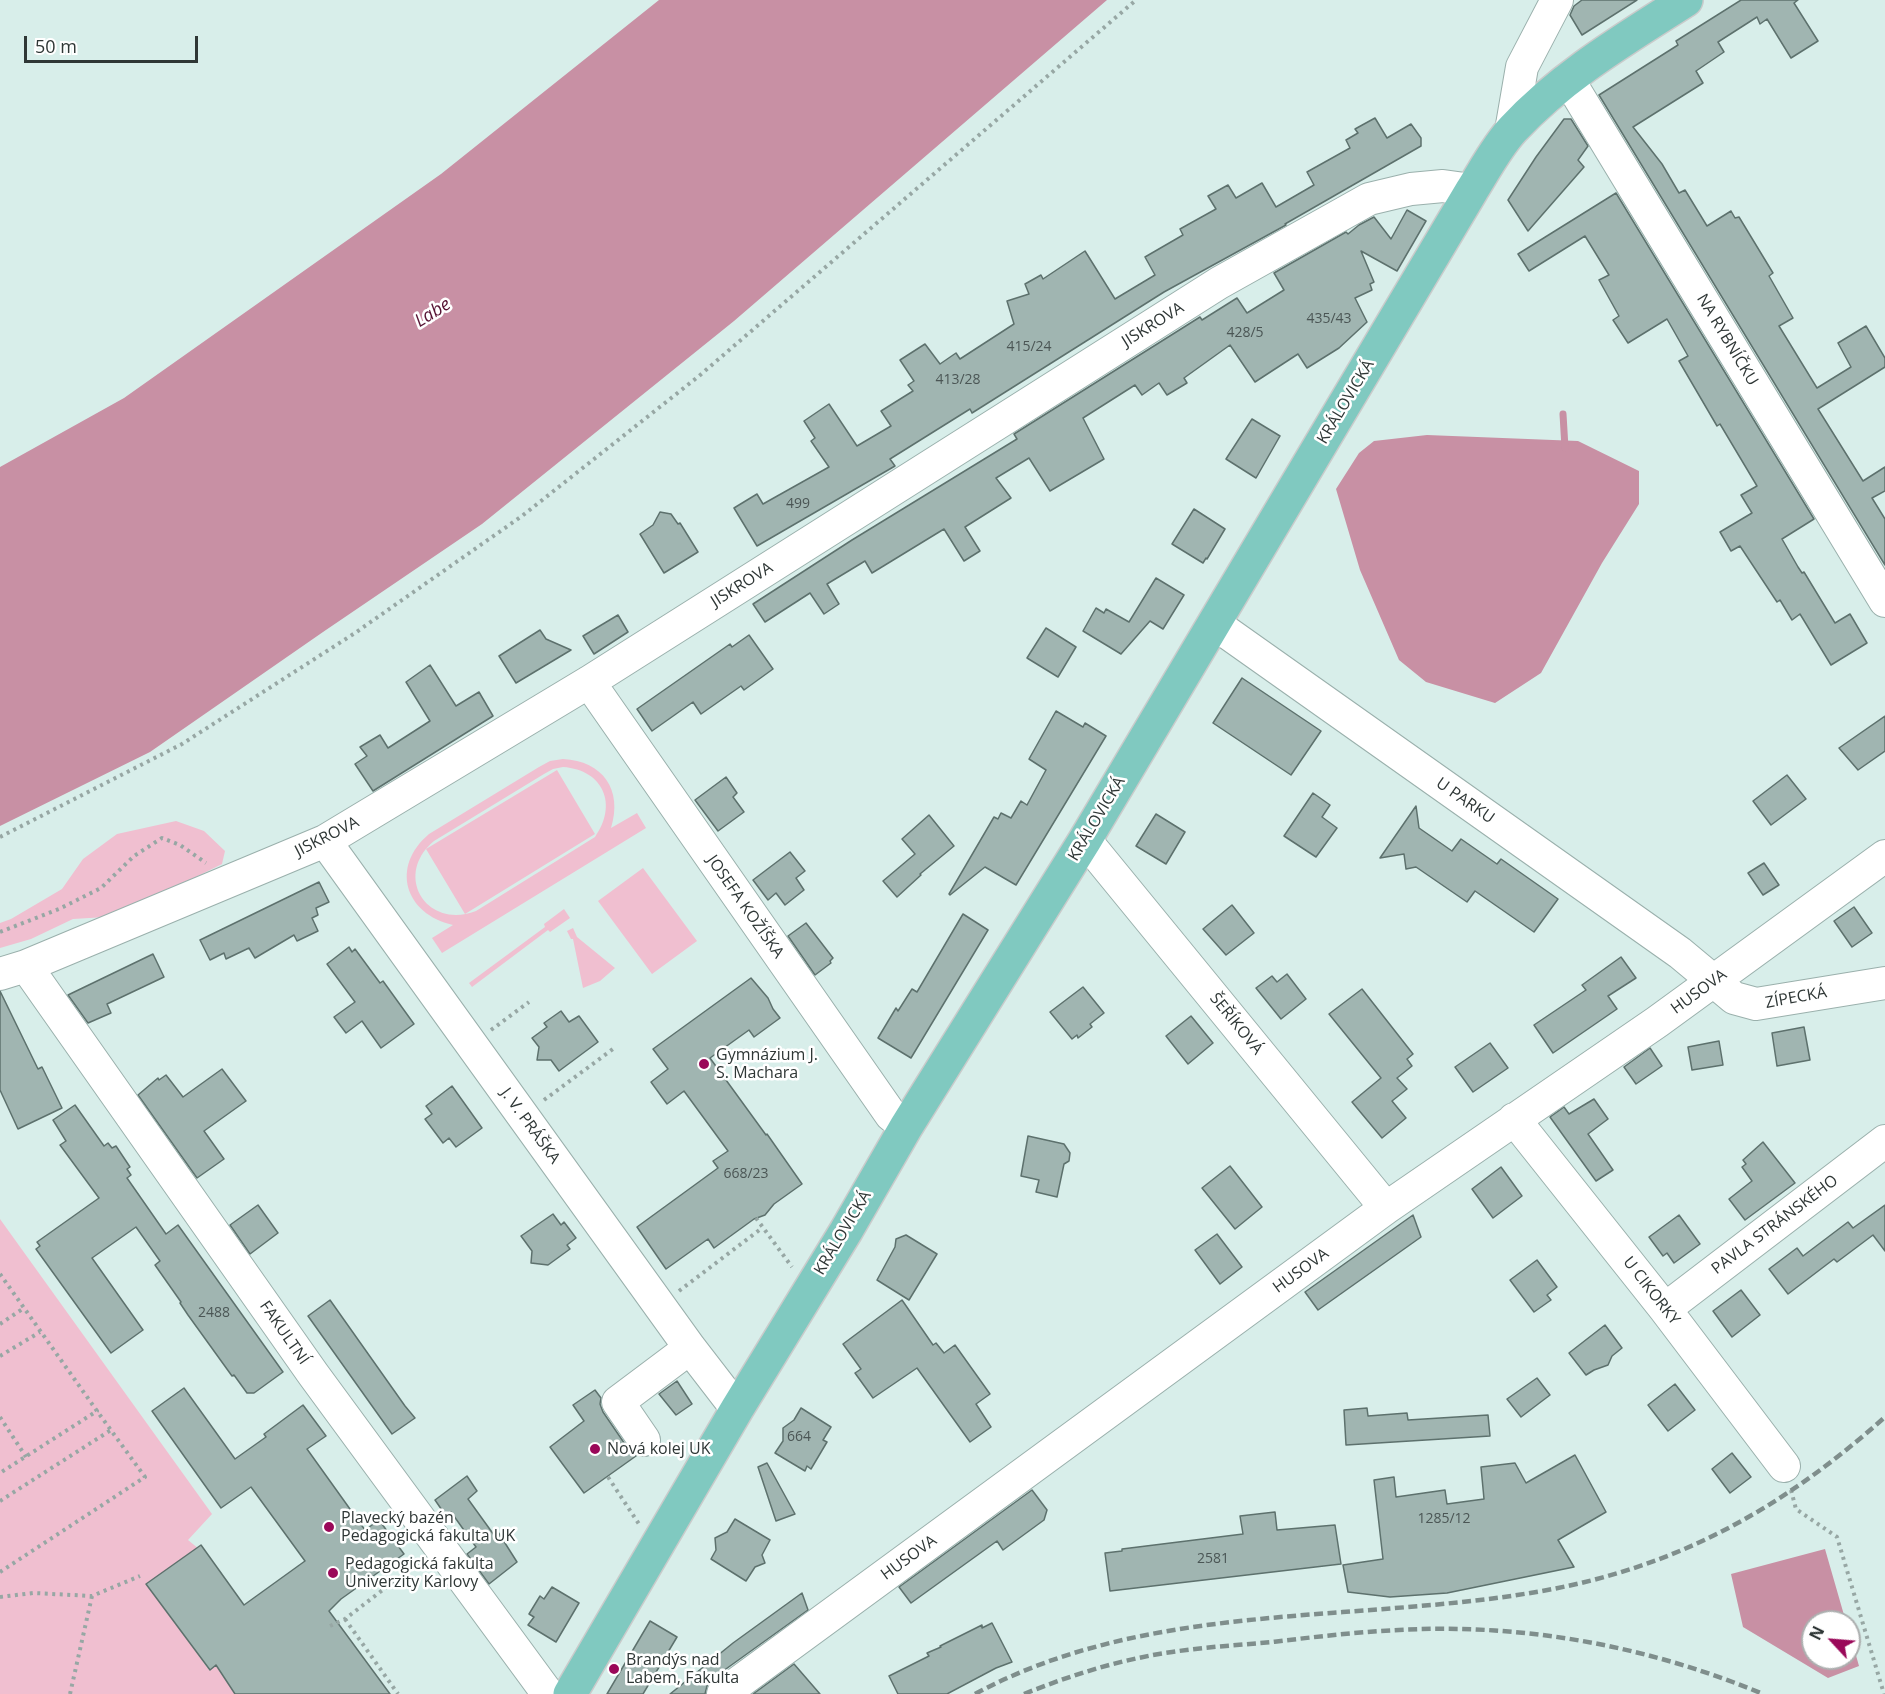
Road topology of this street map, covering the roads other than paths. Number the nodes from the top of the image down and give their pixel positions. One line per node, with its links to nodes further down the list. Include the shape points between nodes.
1 (1557, 0): 4 (street, via 1521,67)
2 (1686, 0): 3 (main road, KRÁLOVICKÁ)
3 (1568, 79): 4 (main road, KRÁLOVICKÁ); 6 (street, NA RYBNÍČKU)
4 (1511, 131): 5 (main road, KRÁLOVICKÁ)
5 (1472, 190): 7 (main road, KRÁLOVICKÁ); 8 (street, JISKROVA, via 1443,186 1369,199 1219,283)
6 (1885, 602)
7 (1215, 624): 9 (main road, KRÁLOVICKÁ); 13 (street, U PARKU)
8 (589, 682): 10 (street, JISKROVA); 16 (street, JOSEFA KOŽÍŠKA, via 891,1116)
9 (1086, 840): 16 (main road, KRÁLOVICKÁ); 18 (street, ŠEŘÍKOVÁ)
10 (325, 842): 12 (street, JISKROVA); 20 (street, J. V. PRÁŠKA)
11 (1885, 856): 13 (street, HUSOVA)
12 (13, 970): 24 (street, FAKULTNÍ)
13 (1714, 981): 14 (street, ZÍPECKÁ, via 1734,998 1756,1005); 15 (street, HUSOVA)
14 (1885, 983)
15 (1514, 1119): 18 (street, HUSOVA); 19 (street, U CIKORKY)
16 (906, 1127): 21 (main road, KRÁLOVICKÁ)
17 (1885, 1141): 19 (street, PAVLA STRÁNSKÉHO)
18 (1386, 1208): 26 (street, HUSOVA)
19 (1665, 1309): 23 (street, U CIKORKY)
20 (690, 1348): 21 (street, J. V. PRÁŠKA); 22 (street, via 618,1402)
21 (737, 1409): 25 (main road, KRÁLOVICKÁ)
22 (644, 1440)
23 (1788, 1479)
24 (548, 1694)
25 (570, 1694)
26 (723, 1694)

